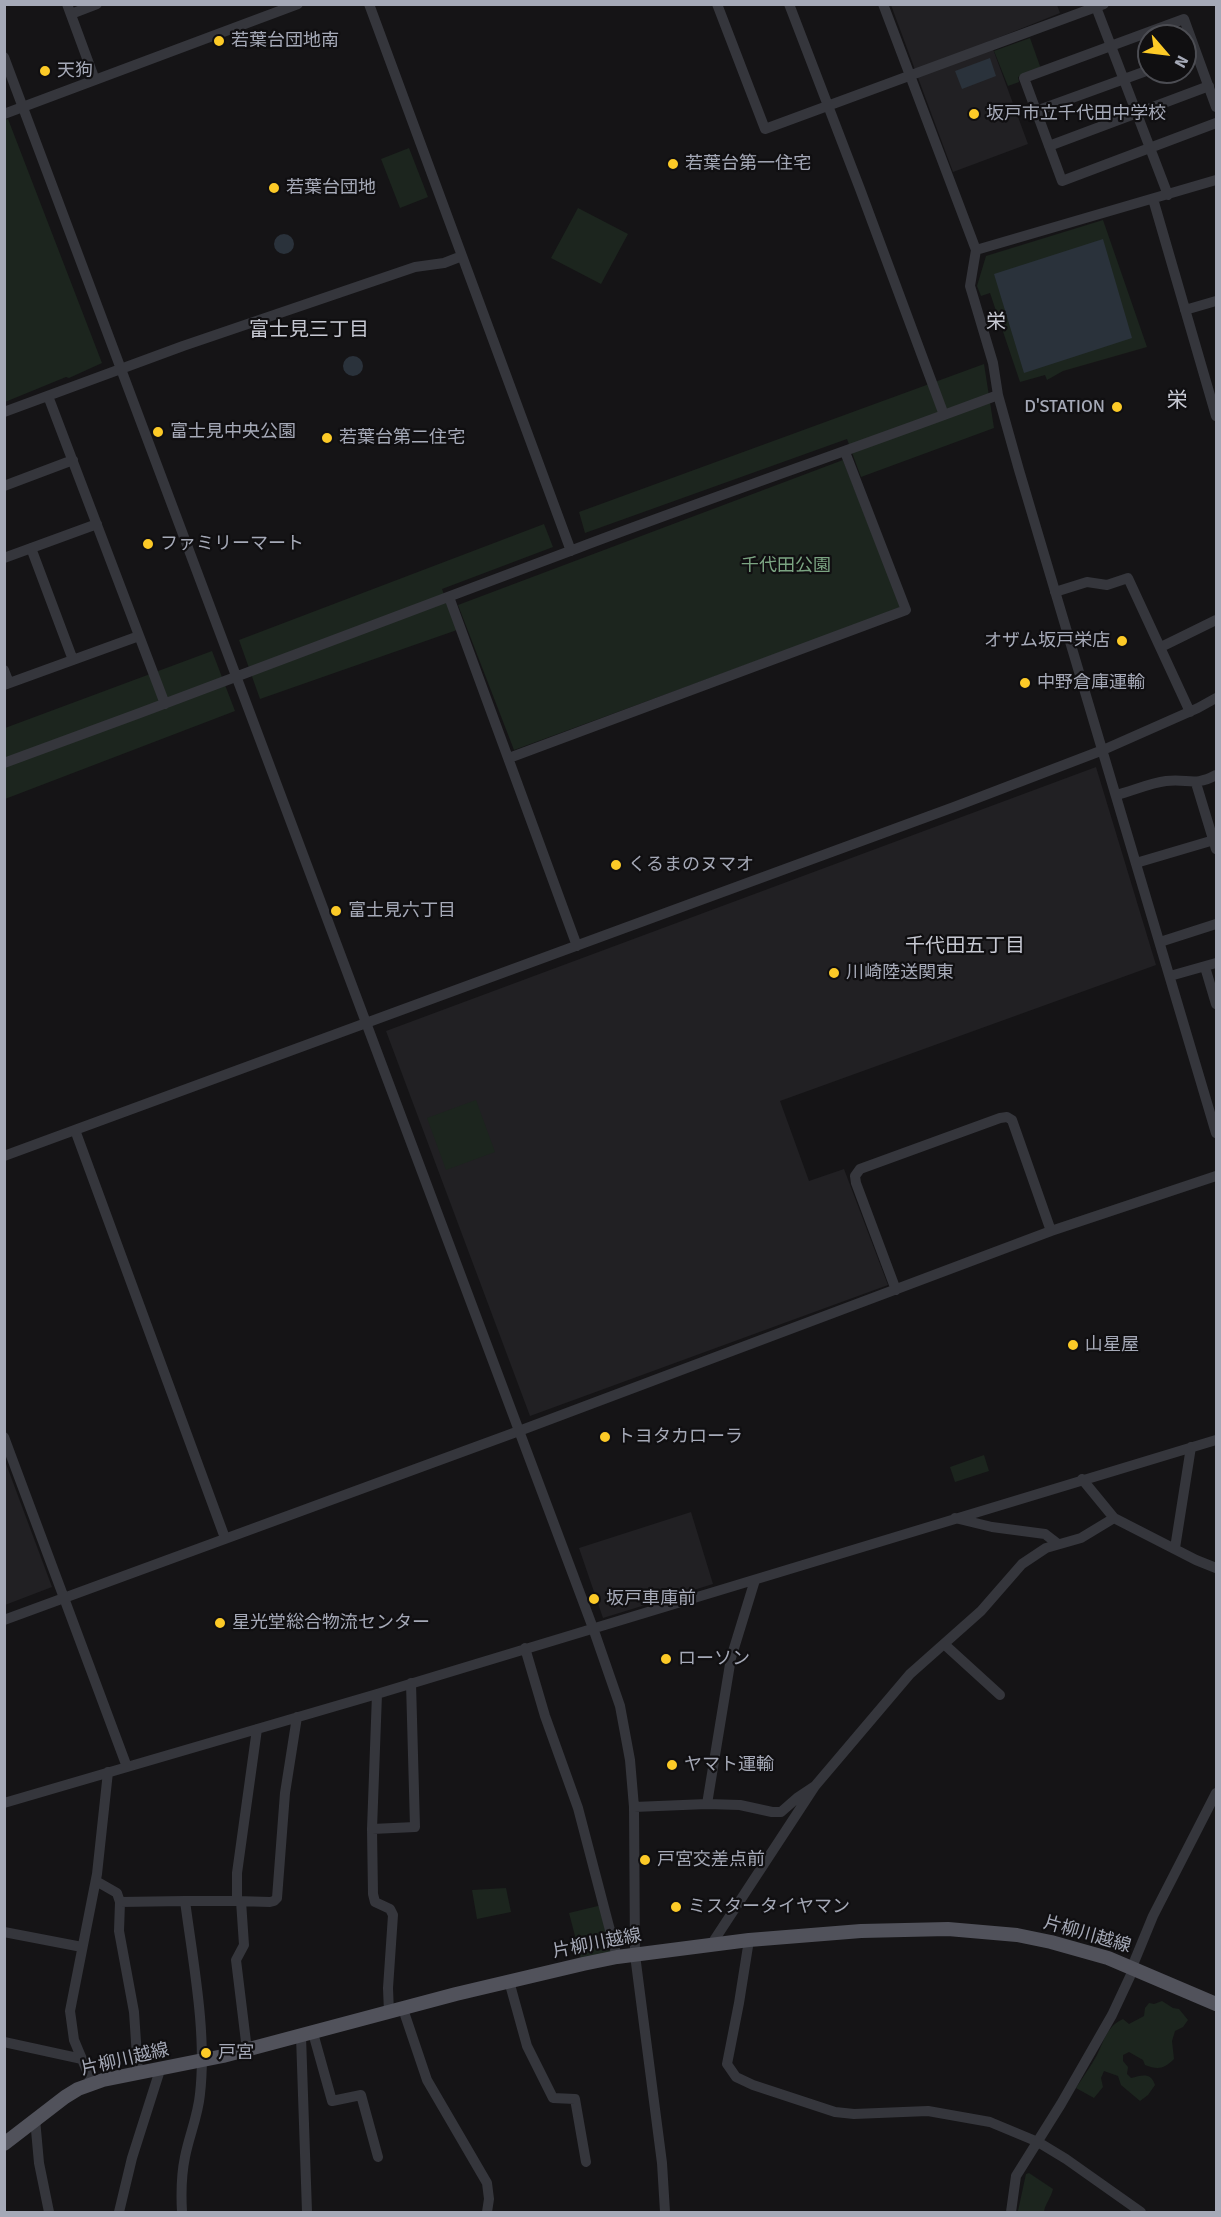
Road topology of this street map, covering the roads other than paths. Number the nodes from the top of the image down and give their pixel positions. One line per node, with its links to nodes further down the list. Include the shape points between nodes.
1 (97, 4): 9 (street)
2 (369, 4): 35 (street)
3 (717, 4): 22 (street, via 765,129)
4 (789, 4): 22 (street)
5 (883, 4): 18 (street)
6 (1066, 4): 10 (street)
7 (295, 5): 20 (street)
8 (1100, 6): 10 (street); 14 (street)
9 (69, 9): 20 (street)
10 (1071, 16): 18 (street)
11 (1170, 24): 12 (street, via 1184,19)
12 (1185, 24)
13 (1137, 36): 14 (street)
14 (1111, 46): 19 (street); 25 (street, via 1024,78)
15 (4, 57): 24 (street)
16 (1197, 66): 21 (street)
17 (1137, 74): 19 (street)
18 (910, 76): 22 (street); 34 (street)
19 (1124, 79): 25 (street); 26 (street)
20 (95, 80): 24 (street)
21 (1209, 86): 23 (street); 26 (street)
22 (828, 106): 42 (street)
23 (1216, 106)
24 (24, 107): 27 (street); 38 (street)
25 (1036, 111): 29 (street)
26 (1137, 113): 29 (street); 30 (street)
27 (4, 114)
28 (1216, 123): 30 (street)
29 (1049, 146): 30 (street, via 1062,181)
30 (1150, 147): 32 (street)
31 (1216, 180): 32 (street)
32 (1168, 195): 33 (street)
33 (1153, 199): 34 (street); 37 (street)
34 (976, 250): 39 (street, via 970,286 993,363)
35 (462, 256): 38 (street, via 415,267); 49 (street)
36 (1216, 301): 37 (street)
37 (1185, 310): 43 (street)
38 (121, 368): 40 (street); 58 (street)
39 (998, 395): 42 (street); 51 (street)
40 (48, 396): 41 (street); 45 (street)
41 (4, 412)
42 (944, 415): 44 (street)
43 (1216, 416)
44 (845, 452): 49 (street); 64 (street, via 906,610)
45 (73, 460): 46 (street); 47 (street)
46 (4, 486)
47 (97, 524): 48 (street); 54 (street)
48 (32, 548): 50 (street); 56 (street)
49 (571, 550): 52 (street)
50 (4, 558)
51 (1055, 592): 55 (street, via 1087,582 1107,585 1128,578); 63 (street)
52 (449, 597): 58 (street); 64 (street)
53 (1216, 620): 55 (street)
54 (139, 636): 56 (street); 61 (street)
55 (1161, 647): 62 (street)
56 (73, 660): 59 (street)
57 (4, 670): 59 (street)
58 (236, 678): 61 (street); 79 (street)
59 (7, 684)
60 (1216, 698): 62 (street)
61 (165, 704): 65 (street)
62 (1190, 712): 63 (street)
63 (1103, 750): 68 (street); 74 (street)
64 (509, 758): 74 (street)
65 (4, 762)
66 (1216, 775): 67 (street)
67 (1196, 783): 68 (street, via 1166,781); 69 (street)
68 (1116, 795): 71 (street)
69 (1211, 814): 70 (street)
70 (1215, 845): 71 (street)
71 (1136, 863): 73 (street)
72 (1216, 924): 73 (street)
73 (1160, 942): 77 (street)
74 (577, 946): 79 (street)
75 (1216, 963): 76 (street)
76 (1205, 967): 77 (street); 78 (street)
77 (1170, 976): 80 (street)
78 (1216, 1004)
79 (367, 1022): 81 (street); 87 (street)
80 (1212, 1103): 82 (street)
81 (75, 1130): 83 (street); 94 (street)
82 (1216, 1133)
83 (4, 1156)
84 (1216, 1176): 85 (street)
85 (1051, 1231): 86 (street); 86 (street, via 1012,1120 1007,1117 865,1167 855,1179)
86 (896, 1290): 87 (street)
87 (519, 1431): 94 (street); 101 (street)
88 (4, 1437): 99 (street)
89 (1216, 1440): 90 (street)
90 (1191, 1447): 91 (street); 96 (street)
91 (1082, 1479): 92 (street); 93 (street)
92 (955, 1518): 95 (street, via 1045,1534); 98 (street)
93 (1114, 1518): 95 (street, via 1081,1538); 96 (street)
94 (225, 1538): 99 (street)
95 (1058, 1544): 102 (street, via 1022,1564 981,1611)
96 (1175, 1548): 97 (street)
97 (1216, 1568)
98 (755, 1580): 101 (street); 114 (street, via 731,1658)
99 (65, 1597): 100 (street); 109 (street)
100 (4, 1620)
101 (593, 1628): 103 (street); 115 (street, via 620,1706)
102 (944, 1644): 106 (street); 111 (street, via 910,1674)
103 (525, 1648): 104 (street); 126 (street, via 578,1808)
104 (411, 1683): 105 (street); 116 (street, via 415,1827)
105 (377, 1694): 107 (street); 116 (street)
106 (1000, 1695)
107 (297, 1717): 108 (street); 119 (street, via 285,1794 277,1898 270,1902)
108 (257, 1729): 109 (street); 119 (street, via 237,1873)
109 (127, 1767): 110 (street)
110 (108, 1772): 113 (street); 117 (street)
111 (815, 1786): 114 (street, via 781,1812); 123 (street)
112 (1216, 1793): 127 (street, via 1153,1916)
113 (4, 1803)
114 (707, 1804): 115 (street)
115 (634, 1807): 125 (street)
116 (372, 1829): 130 (street, via 373,1894 375,1902 390,1909 393,1915 388,1988)
117 (96, 1881): 120 (street, via 117,1893); 124 (street)
118 (185, 1901): 119 (street); 120 (street); 135 (street)
119 (239, 1901): 133 (street, via 244,1945 236,1960)
120 (120, 1902): 137 (street, via 119,1931 134,2012)
121 (4, 1932): 124 (street)
122 (749, 1940): 123 (main road, 片柳川越線); 127 (main road, 片柳川越線, via 948,1929 1052,1942); 140 (street, via 727,2064 736,2077 835,2112 952,2114 990,2122)
123 (711, 1945): 125 (main road, 片柳川越線)
124 (82, 1947): 134 (street, via 70,2011 74,2040)
125 (635, 1955): 126 (main road, 片柳川越線); 149 (street, via 662,2163)
126 (617, 1957): 128 (main road, 片柳川越線)
127 (1133, 1967): 129 (main road, 片柳川越線); 140 (street, via 1116,2008)
128 (509, 1981): 130 (main road, 片柳川越線); 143 (street, via 527,2046 553,2098 575,2099)
129 (1216, 2004)
130 (396, 2011): 131 (main road, 片柳川越線); 148 (street, via 427,2080 487,2184)
131 (307, 2035): 133 (main road, 片柳川越線); 142 (street, via 332,2101 362,2095); 147 (street)
132 (4, 2042): 134 (street)
133 (247, 2050): 135 (main road, 片柳川越線)
134 (82, 2060): 138 (street)
135 (201, 2061): 136 (main road, 片柳川越線); 146 (street, via 200,2094 181,2186)
136 (160, 2070): 137 (main road, 片柳川越線); 145 (street)
137 (138, 2072): 138 (main road, 片柳川越線)
138 (92, 2083): 139 (main road, 片柳川越線, via 64,2097)
139 (35, 2119): 141 (main road, 片柳川越線); 144 (street)
140 (1038, 2142): 150 (street, via 1016,2176); 151 (street)
141 (4, 2144)
142 (378, 2157)
143 (586, 2162)
144 (49, 2212)
145 (119, 2212)
146 (183, 2212)
147 (307, 2212)
148 (487, 2212)
149 (664, 2212)
150 (1011, 2212)
151 (1142, 2212)

